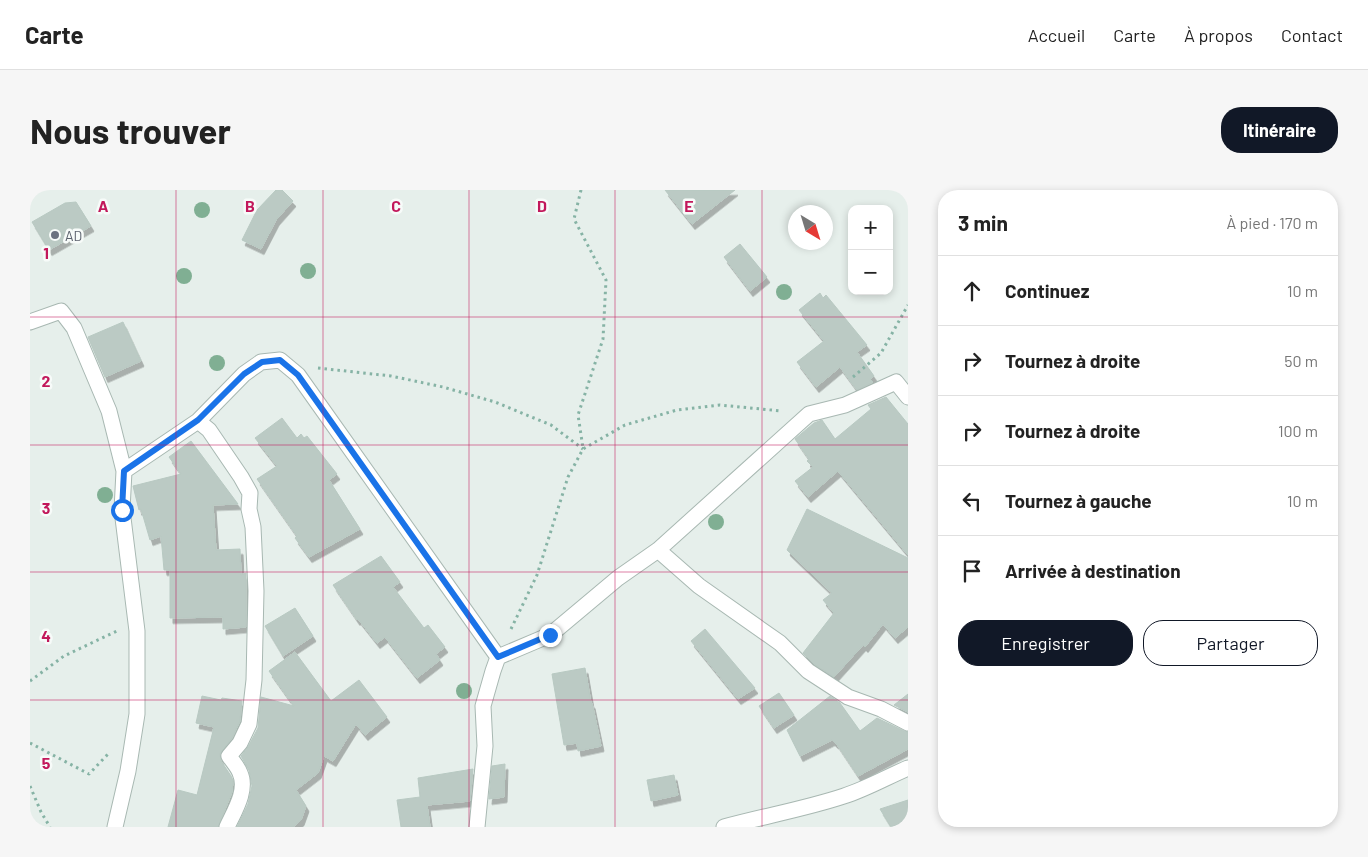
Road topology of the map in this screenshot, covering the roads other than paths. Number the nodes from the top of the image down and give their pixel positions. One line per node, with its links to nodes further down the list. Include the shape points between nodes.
1 (30, 322): 4 (street, via 61,311 74,328 108,411)
2 (908, 397): 5 (street, via 896,382 845,405 809,414)
3 (198, 420): 4 (street); 6 (street, via 244,374 262,362 280,360 298,375); 11 (street, via 209,430 242,477 250,493 253,526 256,591 254,680 249,724 229,756 241,774 242,787)
4 (124, 471): 10 (street, via 122,510 137,631 137,714)
5 (658, 550): 6 (street, via 618,578 550,635); 7 (street, via 699,586 780,644 808,671 848,697)
6 (498, 657): 12 (street, via 483,706 485,746)
7 (908, 723)
8 (908, 768): 9 (street, via 846,796)
9 (759, 822): 13 (street)
10 (115, 827)
11 (227, 827)
12 (477, 827)
13 (724, 827)

